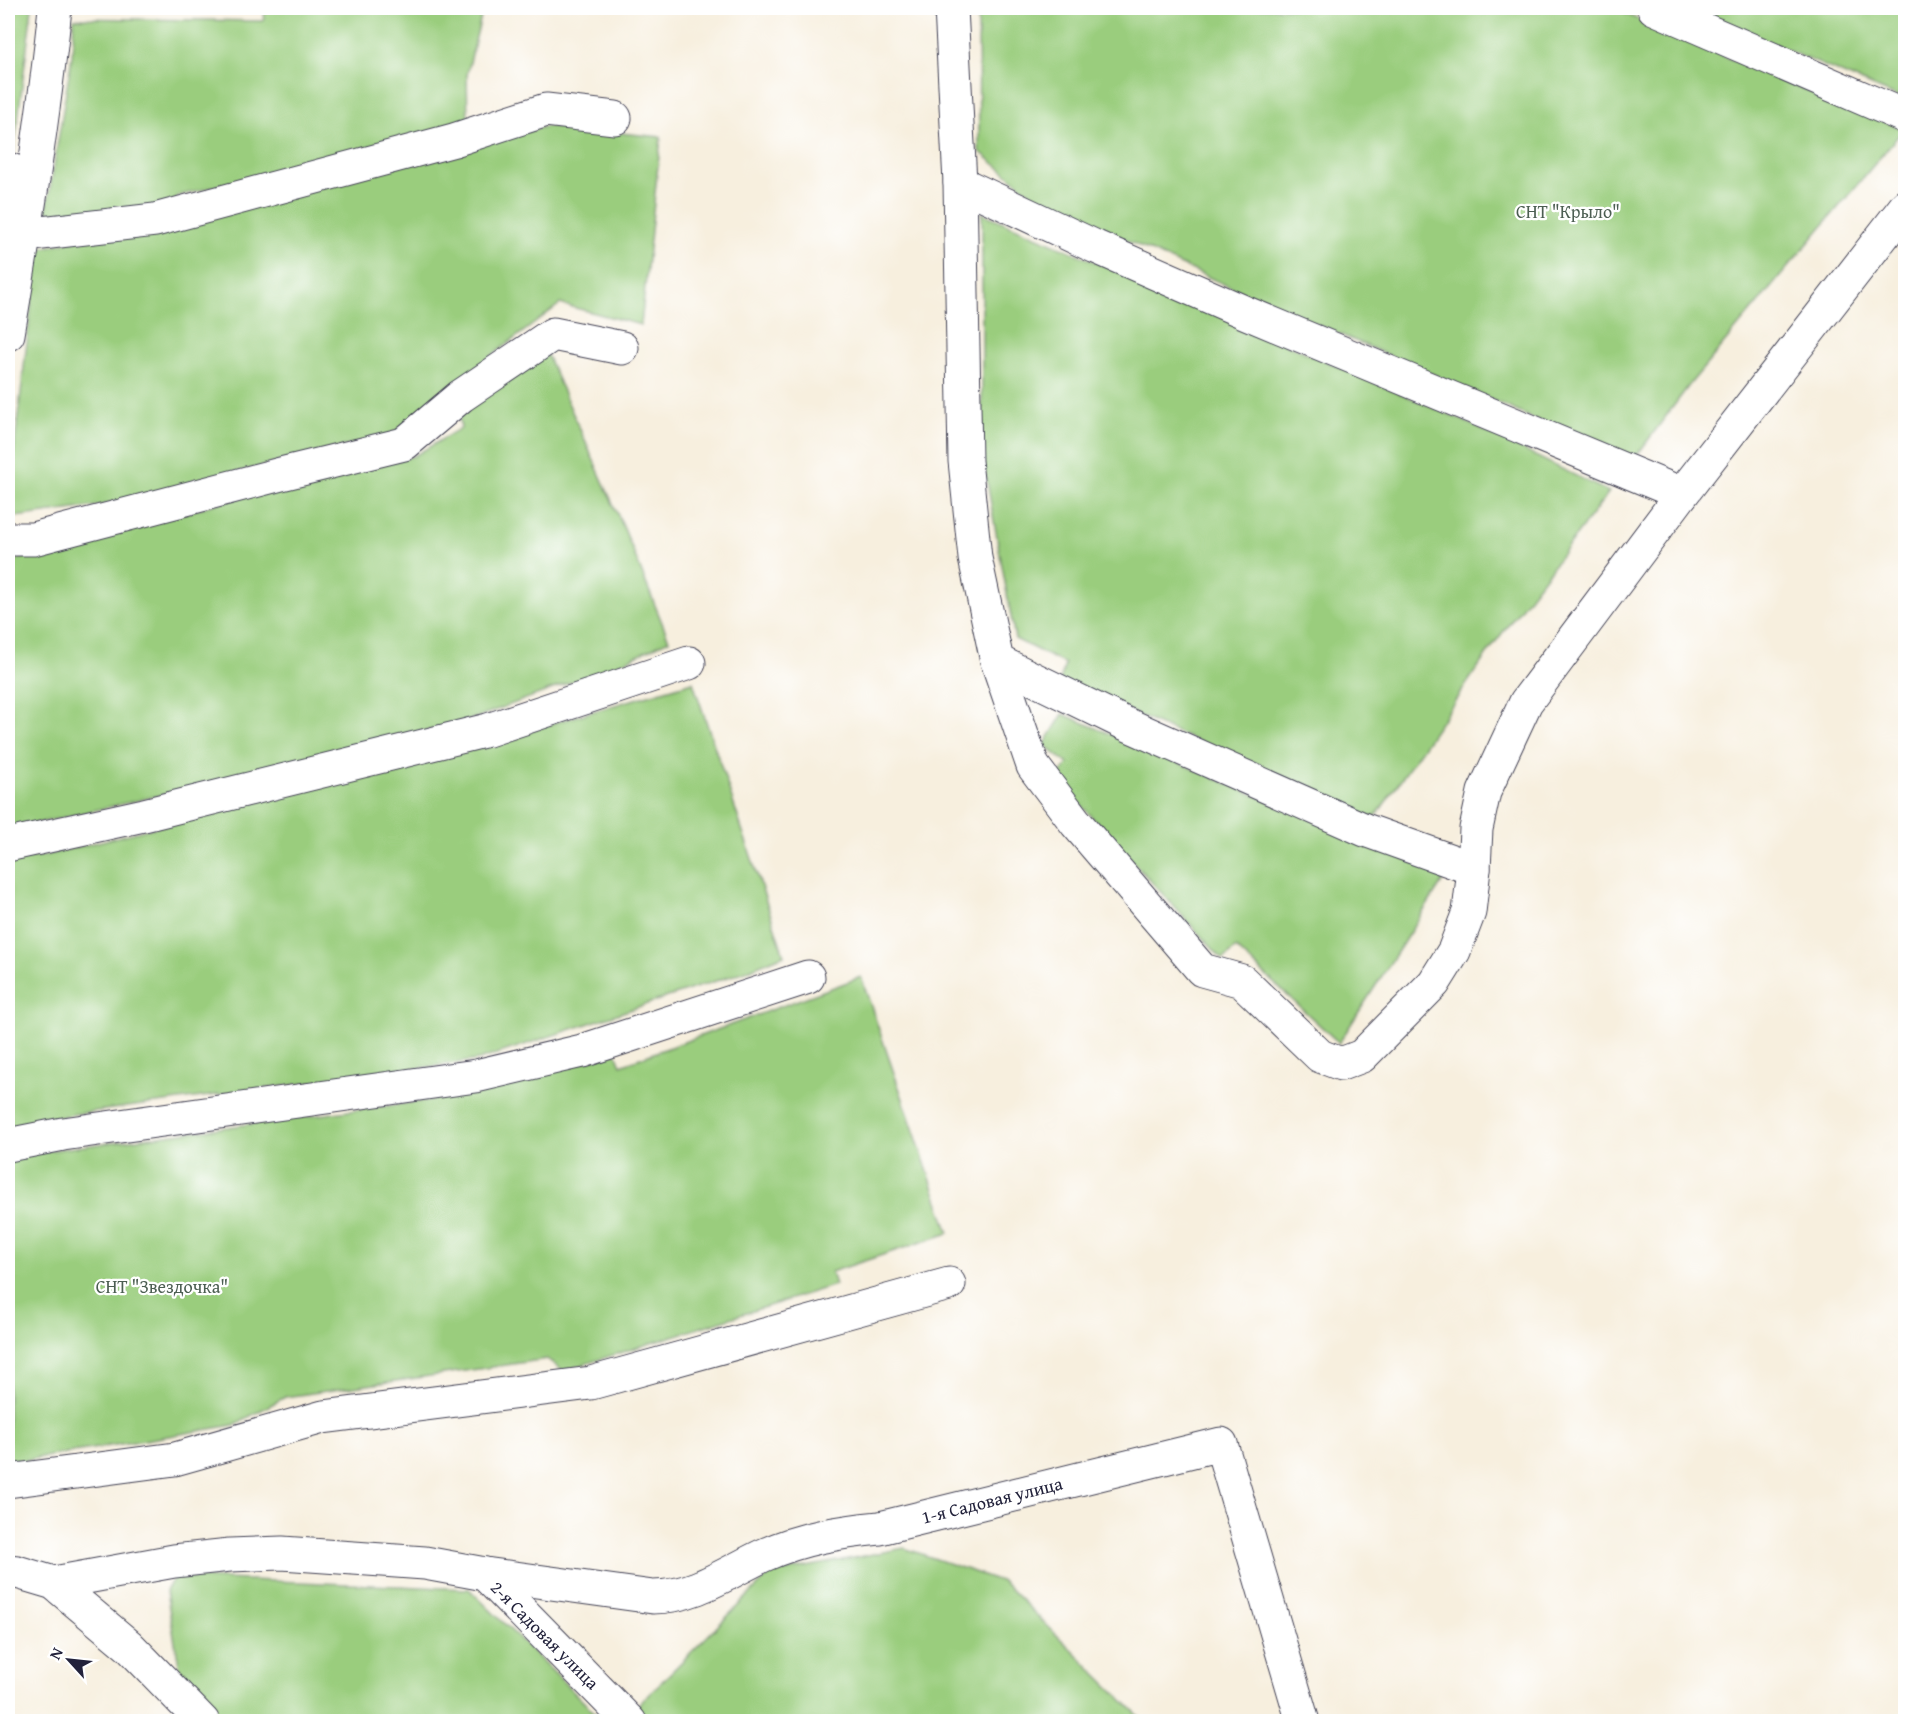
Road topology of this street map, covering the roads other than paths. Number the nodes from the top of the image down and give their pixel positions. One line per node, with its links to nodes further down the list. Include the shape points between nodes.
1 (55, 8): 6 (street, via 48,75)
2 (951, 8): 7 (street)
3 (1654, 8): 4 (street)
4 (1905, 117)
5 (615, 118): 9 (street, via 546,110 454,140 155,220)
6 (20, 174): 9 (street)
7 (960, 183): 12 (street, via 1233,307); 14 (street, via 964,461 975,558)
8 (1905, 206): 12 (street)
9 (24, 235): 10 (street)
10 (8, 334)
11 (622, 348): 13 (street, via 553,334 460,396 404,444 33,539)
12 (1682, 494): 17 (street, via 1526,702 1484,792 1476,829)
13 (8, 539)
14 (997, 661): 17 (street, via 1124,723 1365,830); 17 (street, via 1033,766 1076,823 1202,970 1242,981 1320,1056 1341,1064 1362,1056 1434,983 1454,951 1469,912)
15 (689, 663): 16 (street, via 488,730)
16 (8, 845)
17 (1474, 869)
18 (808, 976): 19 (street, via 582,1051 476,1076)
19 (8, 1144)
20 (949, 1284): 21 (street, via 591,1383 323,1417 175,1459)
21 (8, 1481)
22 (8, 1571): 24 (street)
23 (485, 1574): 24 (street, via 425,1563 282,1553 174,1561); 26 (street, 2-я Садовая улица); 27 (street, 1-я Садовая улица, via 668,1597 686,1593 804,1540 880,1528 1221,1444)
24 (54, 1583): 25 (street, via 129,1646)
25 (203, 1722)
26 (630, 1722)
27 (1303, 1722)

